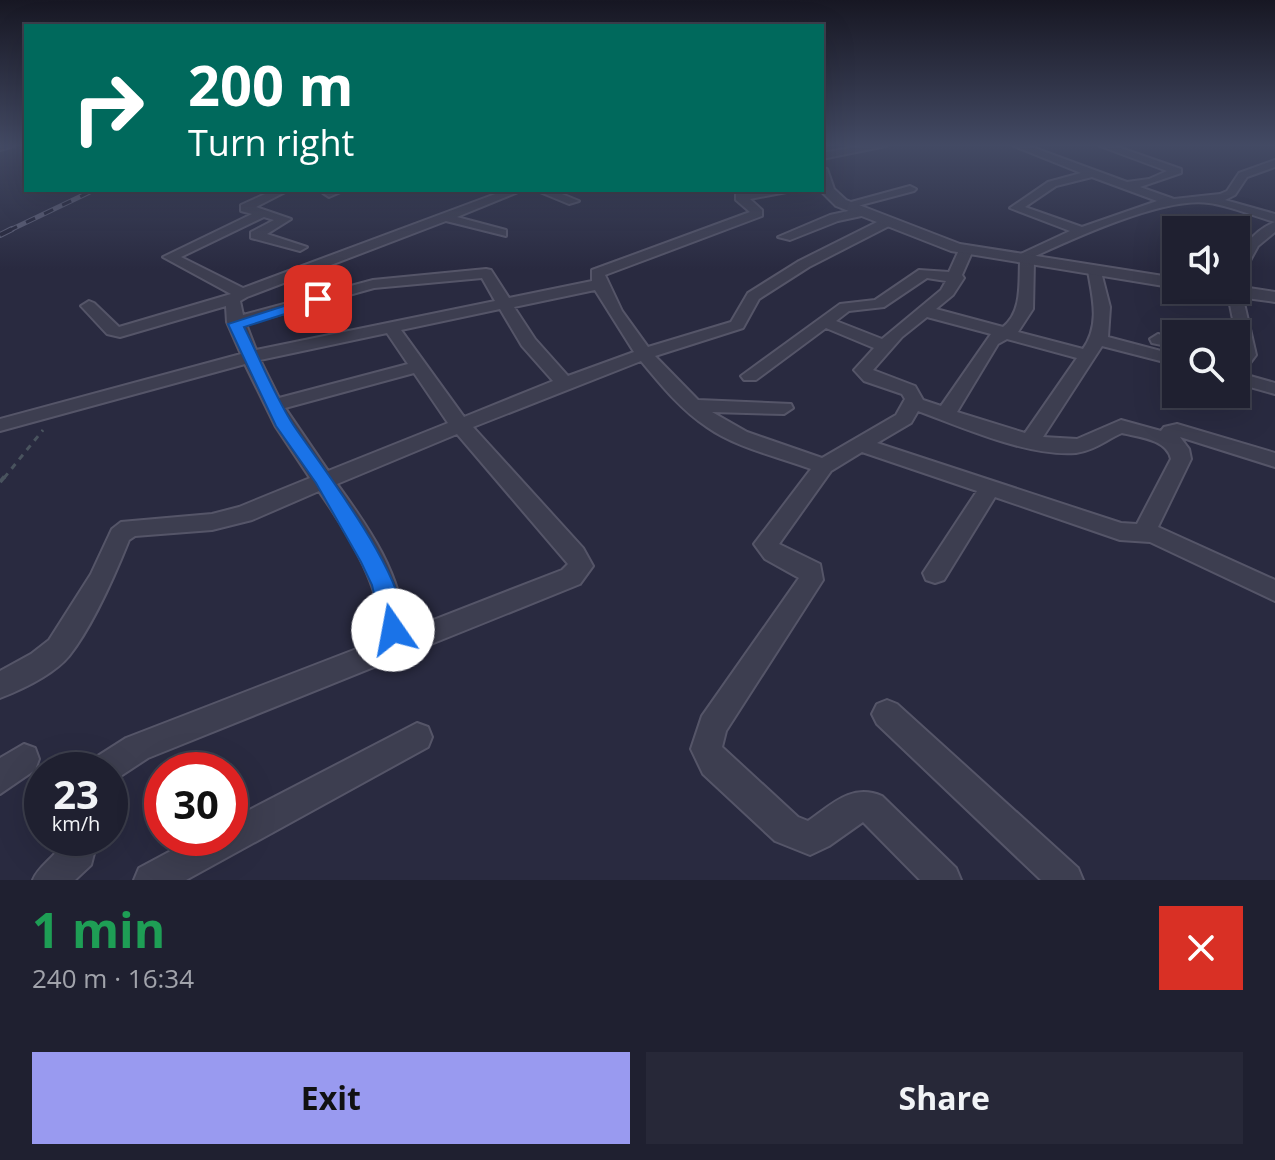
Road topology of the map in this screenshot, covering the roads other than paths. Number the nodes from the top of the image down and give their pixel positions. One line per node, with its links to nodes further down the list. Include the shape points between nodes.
1 (827, 187): 13 (street)
2 (1047, 187): 20 (street, via 1016,208)
3 (1131, 187): 12 (street)
4 (1235, 187): 10 (street)
5 (910, 189): 13 (street)
6 (279, 192): 15 (street, via 245,208)
7 (512, 192): 16 (street)
8 (547, 192): 11 (street)
9 (776, 192): 30 (street, via 740,197 758,213 599,271)
10 (1212, 200): 12 (street); 17 (street)
11 (573, 201)
12 (1171, 202): 20 (street)
13 (846, 205): 14 (street)
14 (862, 212): 18 (street); 22 (street)
15 (263, 213): 23 (street, via 285,219 256,235); 32 (street, via 170,257)
16 (444, 217): 21 (street); 32 (street)
17 (1275, 218)
18 (887, 222): 24 (street); 45 (street, via 753,296 737,325)
19 (1275, 226): 25 (street)
20 (1081, 231): 26 (street)
21 (501, 233)
22 (785, 237)
23 (300, 247)
24 (966, 250): 26 (street); 28 (street)
25 (1250, 250)
26 (1022, 260): 27 (street); 40 (street, via 1025,309)
27 (1095, 271): 29 (street); 42 (street, via 1103,321)
28 (957, 278): 36 (street); 38 (street, via 924,273 879,304 849,305)
29 (1162, 281)
30 (601, 284): 34 (street); 45 (street, via 614,314)
31 (1250, 291): 33 (street)
32 (237, 296): 35 (street, via 120,332); 37 (street)
33 (1275, 297)
34 (507, 305): 37 (street, via 490,275 477,272 373,284); 39 (street); 52 (street, via 528,342)
35 (89, 306)
36 (924, 311): 40 (street); 44 (street)
37 (235, 322): 46 (street)
38 (824, 322): 44 (street); 50 (street)
39 (391, 327): 46 (street); 49 (street)
40 (1005, 333): 47 (street); 58 (street, via 992,341)
41 (1158, 339): 43 (street)
42 (1098, 340): 47 (street); 48 (street)
43 (1162, 340)
44 (885, 346): 54 (street, via 862,373 909,390)
45 (643, 354): 52 (street); 56 (street)
46 (253, 356): 55 (street); 60 (street)
47 (1089, 356): 61 (street)
48 (1162, 356)
49 (421, 366): 55 (street); 59 (street)
50 (750, 376)
51 (1250, 381): 53 (street)
52 (564, 383): 59 (street)
53 (1275, 389)
54 (913, 403): 58 (street); 63 (street, via 904,419)
55 (275, 405): 66 (street)
56 (695, 406): 57 (street); 65 (street, via 728,430)
57 (784, 408)
58 (946, 414): 61 (street)
59 (459, 424): 66 (street); 71 (street, via 581,566 571,577)
60 (0, 425)
61 (1031, 439): 62 (street, via 1077,446 1121,426)
62 (1169, 440): 64 (street, via 1171,431 1177,430); 68 (street, via 1181,459)
63 (860, 444): 65 (street); 67 (street)
64 (1275, 460)
65 (824, 466): 81 (street, via 766,544 773,553 811,571 811,580 712,726 706,749 714,763 787,829 810,838 851,807 871,807)
66 (324, 480): 71 (street, via 383,585 393,630); 72 (street, via 227,519 124,531 59,648)
67 (991, 487): 68 (street, via 1120,531); 69 (street)
68 (1144, 532): 70 (street)
69 (935, 573)
70 (1275, 591)
71 (382, 651): 75 (street)
72 (0, 685)
73 (887, 714): 82 (street)
74 (417, 737): 76 (street)
75 (128, 754)
76 (248, 828)
77 (196, 856): 80 (street)
78 (79, 857): 79 (street)
79 (50, 880)
80 (151, 880)
81 (944, 880)
82 (1066, 880)

